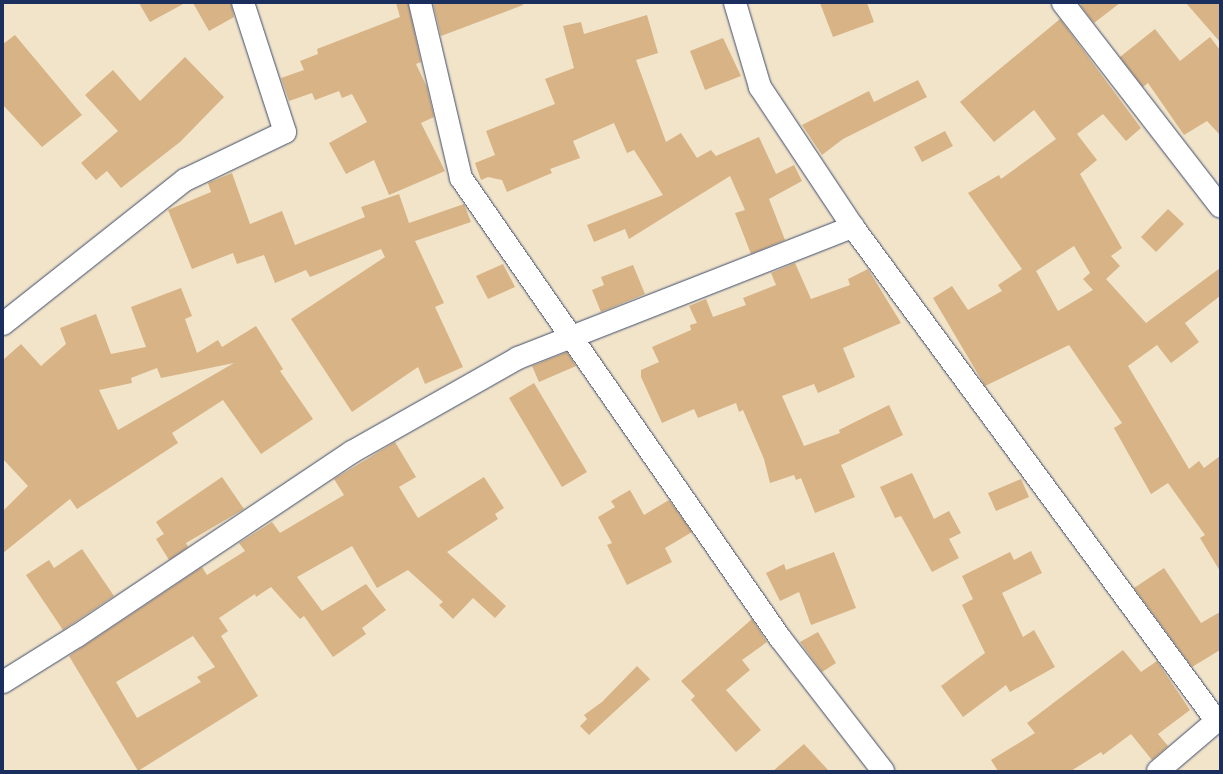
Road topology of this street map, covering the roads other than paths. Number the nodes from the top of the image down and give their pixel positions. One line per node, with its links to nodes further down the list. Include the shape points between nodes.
1 (243, 3): 7 (street, via 285,132 185,180)
2 (420, 3): 8 (street, via 461,178)
3 (735, 3): 6 (street, via 760,87)
4 (1063, 3): 5 (street)
5 (1220, 206)
6 (853, 227): 8 (street); 10 (street)
7 (3, 324)
8 (570, 339): 9 (street, via 518,358 352,452 77,636); 11 (street, via 780,638)
9 (3, 682)
10 (1218, 719): 12 (street)
11 (883, 771)
12 (1158, 771)

